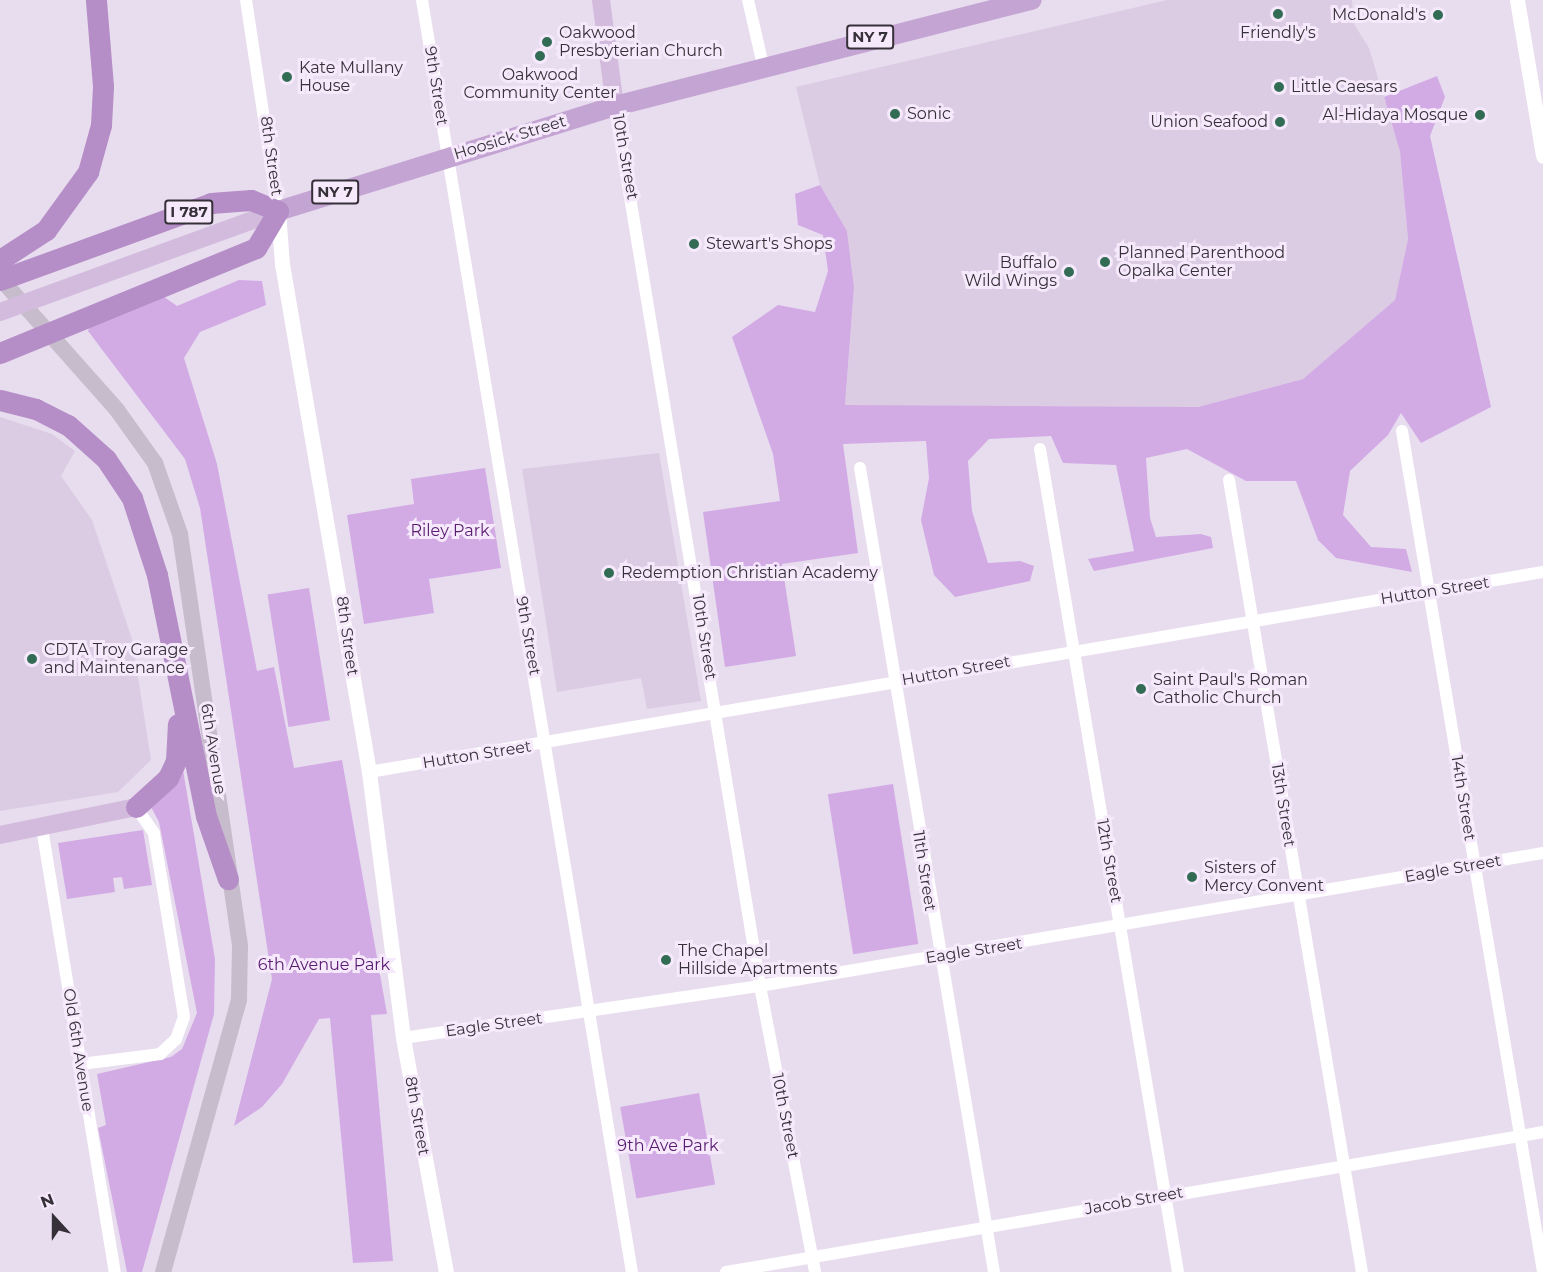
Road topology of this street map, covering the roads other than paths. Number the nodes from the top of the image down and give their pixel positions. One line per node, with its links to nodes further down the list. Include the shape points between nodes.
1 (96, 0): 13 (highway, via 101,125 88,172 63,212)
2 (246, 0): 12 (street, 8th Street)
3 (422, 0): 11 (street, 9th Street)
4 (601, 0): 9 (main road, 10th Street)
5 (748, 0): 8 (street)
6 (1032, 0): 8 (highway, Hoosick Street / NY 7)
7 (1517, 0): 10 (street)
8 (763, 65): 9 (highway, Hoosick Street / NY 7)
9 (615, 106): 11 (highway, Hoosick Street / NY 7); 29 (street, 10th Street)
10 (1543, 156)
11 (446, 158): 12 (highway, Hoosick Street / NY 7); 30 (street, 9th Street)
12 (278, 212): 14 (highway, I 787, via 233,198); 15 (main road, Hoosick Street); 17 (highway, via 256,248); 31 (street, 8th Street, via 282,264)
13 (0, 260)
14 (0, 279): 15 (main road, 6th Avenue)
15 (24, 303): 16 (main road, Hoosick Street); 37 (main road, 6th Avenue, via 117,410 155,463 168,493 180,534 216,765)
16 (0, 312)
17 (0, 353)
18 (0, 400): 26 (highway, via 45,413 88,441 121,479 141,519)
19 (1402, 431): 24 (street, 14th Street)
20 (1040, 449): 27 (street, 12th Street)
21 (860, 468): 28 (street, 11th Street)
22 (1229, 480): 25 (street, 13th Street)
23 (1543, 573): 24 (street, Hutton Street)
24 (1431, 591): 25 (street, Hutton Street); 36 (street, 14th Street)
25 (1252, 620): 27 (street, Hutton Street); 38 (street, 13th Street)
26 (170, 642): 32 (highway, via 176,761 168,778); 37 (highway, via 206,816)
27 (1074, 650): 28 (street, Hutton Street); 39 (street, 12th Street)
28 (894, 682): 29 (street, Hutton Street); 40 (street, 11th Street)
29 (716, 711): 30 (street, Hutton Street); 41 (street, 10th Street)
30 (547, 744): 31 (street, Hutton Street); 42 (street, 9th Street)
31 (369, 772): 43 (street, 8th Street)
32 (136, 807): 33 (main road); 44 (street, via 154,833 184,1017 176,1039 160,1054)
33 (42, 828): 34 (main road); 44 (street, Old 6th Avenue)
34 (0, 834)
35 (1543, 853): 36 (street, Eagle Street)
36 (1474, 865): 38 (street, Eagle Street); 46 (street, 14th Street)
37 (228, 879): 52 (main road, 6th Avenue, via 240,946 239,1000)
38 (1298, 895): 39 (street, Eagle Street); 47 (street, 13th Street)
39 (1120, 927): 40 (street, Eagle Street); 48 (street, 12th Street)
40 (937, 957): 41 (street, Eagle Street); 49 (street, 11th Street)
41 (760, 986): 42 (street, Eagle Street); 50 (street, 10th Street)
42 (586, 1011): 43 (street, Eagle Street); 54 (street, 9th Street)
43 (403, 1038): 53 (street, 8th Street)
44 (81, 1065): 51 (street, Old 6th Avenue)
45 (1543, 1132): 46 (street, Jacob Street)
46 (1522, 1135): 47 (street, Jacob Street); 60 (street, 14th Street)
47 (1344, 1166): 48 (street, Jacob Street); 59 (street, 13th Street)
48 (1165, 1196): 49 (street, Jacob Street); 58 (street, 12th Street)
49 (988, 1226): 50 (street, Jacob Street); 57 (street, 11th Street)
50 (812, 1256): 55 (street, Jacob Street); 56 (street, 10th Street)
51 (115, 1272)
52 (164, 1272)
53 (446, 1272)
54 (632, 1272)
55 (726, 1272)
56 (815, 1272)
57 (994, 1272)
58 (1178, 1272)
59 (1362, 1272)
60 (1543, 1272)

